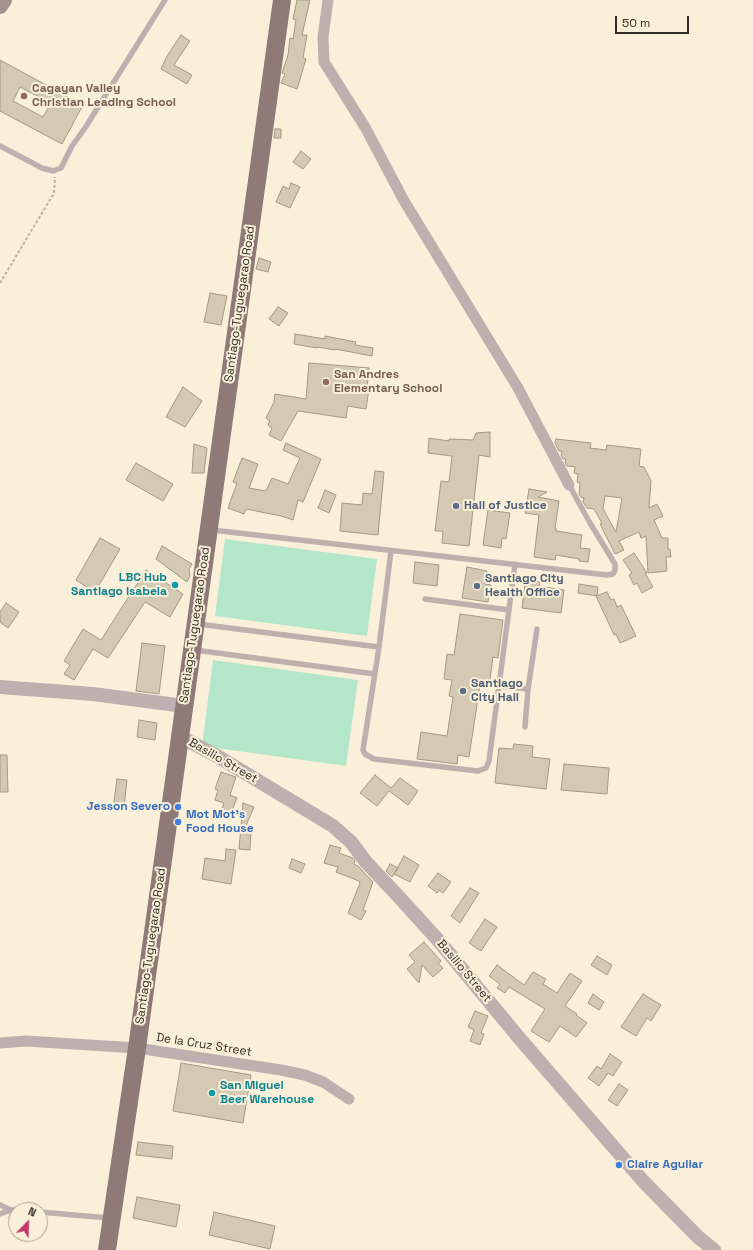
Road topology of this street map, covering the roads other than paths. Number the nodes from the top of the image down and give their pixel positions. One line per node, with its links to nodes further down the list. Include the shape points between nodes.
1 (4, 0): 5 (main road)
2 (166, 0): 6 (lane, via 72,146 61,168 54,171 42,168)
3 (282, 0): 8 (main road, Santiago-Tuguegarao Road)
4 (328, 0): 7 (street, via 323,37 324,62 365,127 403,199 518,388)
5 (0, 6)
6 (0, 146)
7 (569, 485): 10 (lane, via 615,564 615,572 607,575)
8 (209, 530): 9 (lane); 13 (main road, Santiago-Tuguegarao Road)
9 (391, 551): 10 (lane); 15 (lane)
10 (515, 564): 12 (lane)
11 (425, 599): 12 (lane)
12 (509, 610): 18 (lane)
13 (195, 623): 15 (lane); 16 (main road, Santiago-Tuguegarao Road)
14 (537, 629): 20 (lane)
15 (379, 647): 17 (lane)
16 (191, 649): 17 (lane); 21 (main road, Santiago-Tuguegarao Road)
17 (375, 674): 18 (lane, via 363,750 365,754 374,759 478,771 486,768 490,761)
18 (499, 686): 20 (lane)
19 (0, 687): 21 (street, via 93,694)
20 (528, 689): 22 (lane)
21 (184, 706): 23 (main road, Santiago-Tuguegarao Road)
22 (525, 727)
23 (179, 736): 25 (main road, Santiago-Tuguegarao Road); 30 (street, Basilio Street, via 333,826 351,842 643,1180)
24 (0, 1043): 25 (street, De la Cruz Street, via 26,1041)
25 (137, 1048): 26 (street, De la Cruz Street, via 305,1075 323,1082); 28 (main road, Santiago-Tuguegarao Road)
26 (349, 1099)
27 (48, 1213): 28 (lane)
28 (111, 1219): 29 (main road, Santiago-Tuguegarao Road)
29 (107, 1250)
30 (714, 1250)

